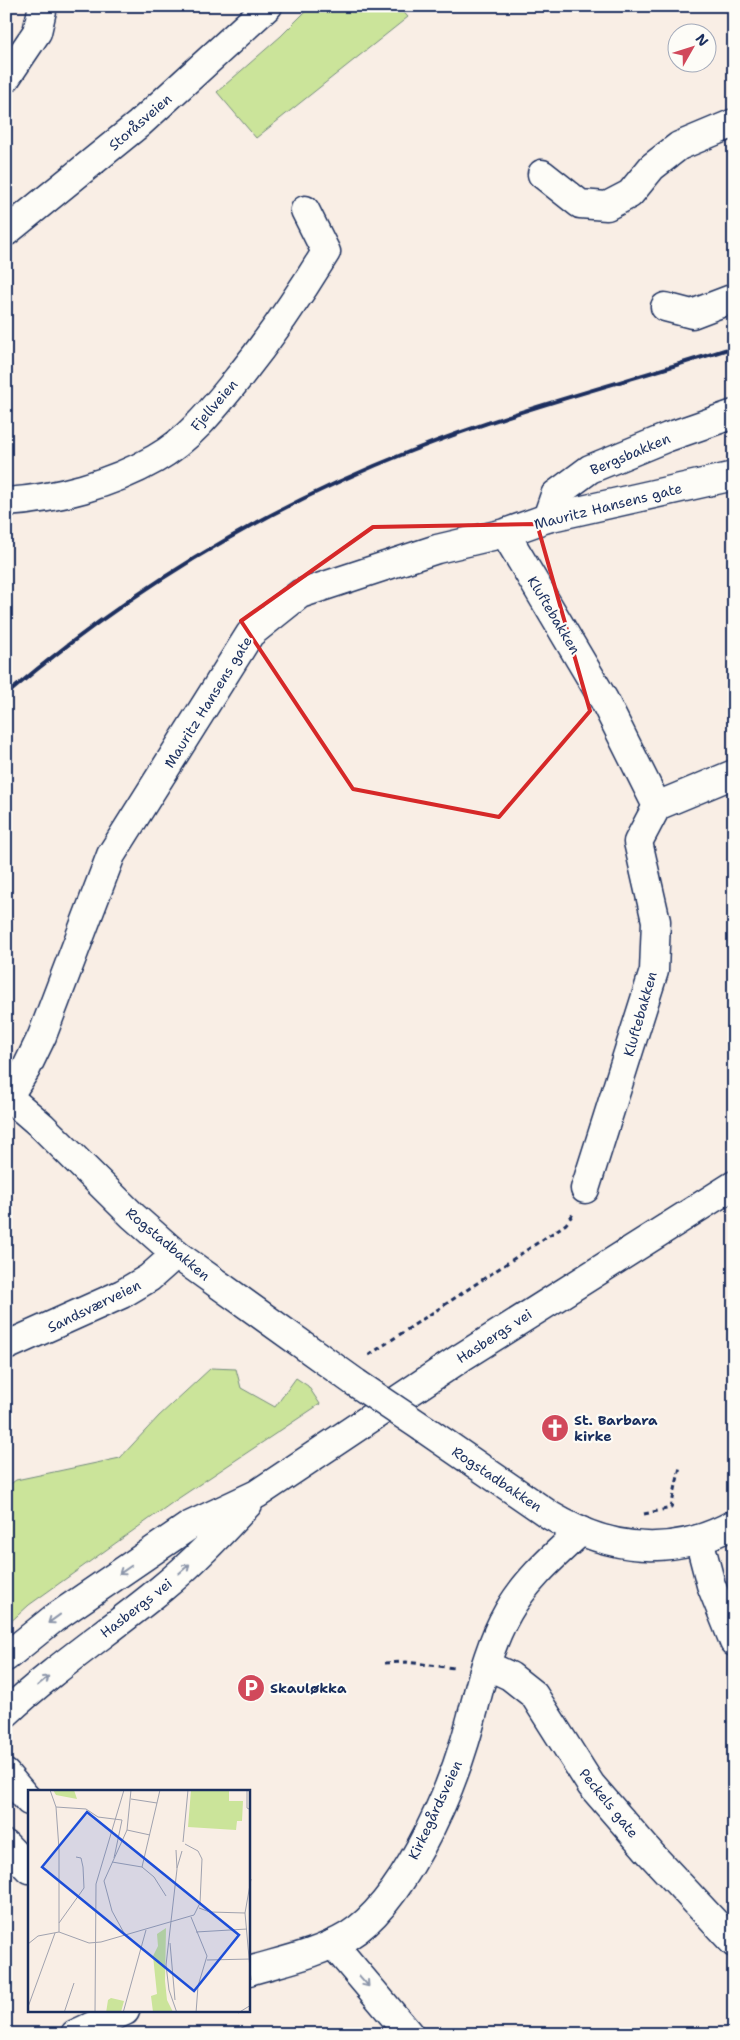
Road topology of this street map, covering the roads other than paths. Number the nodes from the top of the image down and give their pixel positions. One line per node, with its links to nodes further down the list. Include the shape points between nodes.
1 (43, 6): 3 (street, via 37,32)
2 (268, 6): 7 (street, Storåsveien, via 139,124)
3 (6, 78)
4 (734, 123): 5 (street, via 679,146 652,167 630,194 607,206 580,204)
5 (542, 174)
6 (304, 210): 12 (street, Fjellveien, via 326,252 277,329 191,432 156,458 108,482)
7 (6, 232)
8 (734, 298): 9 (street, via 692,314)
9 (666, 307)
10 (734, 414): 13 (street, Bergsbakken, via 590,469 555,495)
11 (734, 476): 13 (street, Mauritz Hansens gate)
12 (6, 502)
13 (547, 518): 14 (street, Mauritz Hansens gate)
14 (505, 533): 16 (street, Kluftebakken, via 604,700); 17 (street, Mauritz Hansens gate, via 437,549 300,594 250,634 111,855 42,1036 26,1069)
15 (734, 774): 16 (street)
16 (657, 806): 19 (street, Kluftebakken, via 638,842 656,921 654,971)
17 (7, 1096): 20 (street, Rogstadbakken)
18 (734, 1184): 22 (street, Hasbergs vei, via 462,1357)
19 (585, 1189)
20 (176, 1254): 21 (street, Sandsværveien, via 149,1278 122,1294); 24 (street, Rogstadbakken, bridge, via 353,1372 423,1428 538,1507)
21 (6, 1346)
22 (257, 1494): 27 (street, Hasbergs vei, one-way to 27, via 189,1526 54,1619); 29 (street, Hasbergs vei, one-way to 22, via 207,1549)
23 (734, 1524): 25 (street)
24 (581, 1531): 25 (street, via 630,1546 656,1547); 28 (street, Kirkegårdsveien, via 536,1575 514,1602)
25 (699, 1540): 26 (street, via 711,1584)
26 (734, 1642)
27 (6, 1657)
28 (486, 1665): 34 (street, Peckels gate, via 510,1676 534,1695 591,1785); 35 (street, Kirkegårdsveien, via 457,1764 419,1848 389,1898 350,1935)
29 (6, 1713)
30 (6, 1774): 31 (street)
31 (28, 1800)
32 (6, 1844): 33 (street)
33 (28, 1868)
34 (734, 1943)
35 (333, 1944): 36 (street, Kirkegårdsveien); 39 (street, one-way to 39)
36 (250, 1971)
37 (123, 2012): 38 (street)
38 (75, 2034)
39 (409, 2034)

